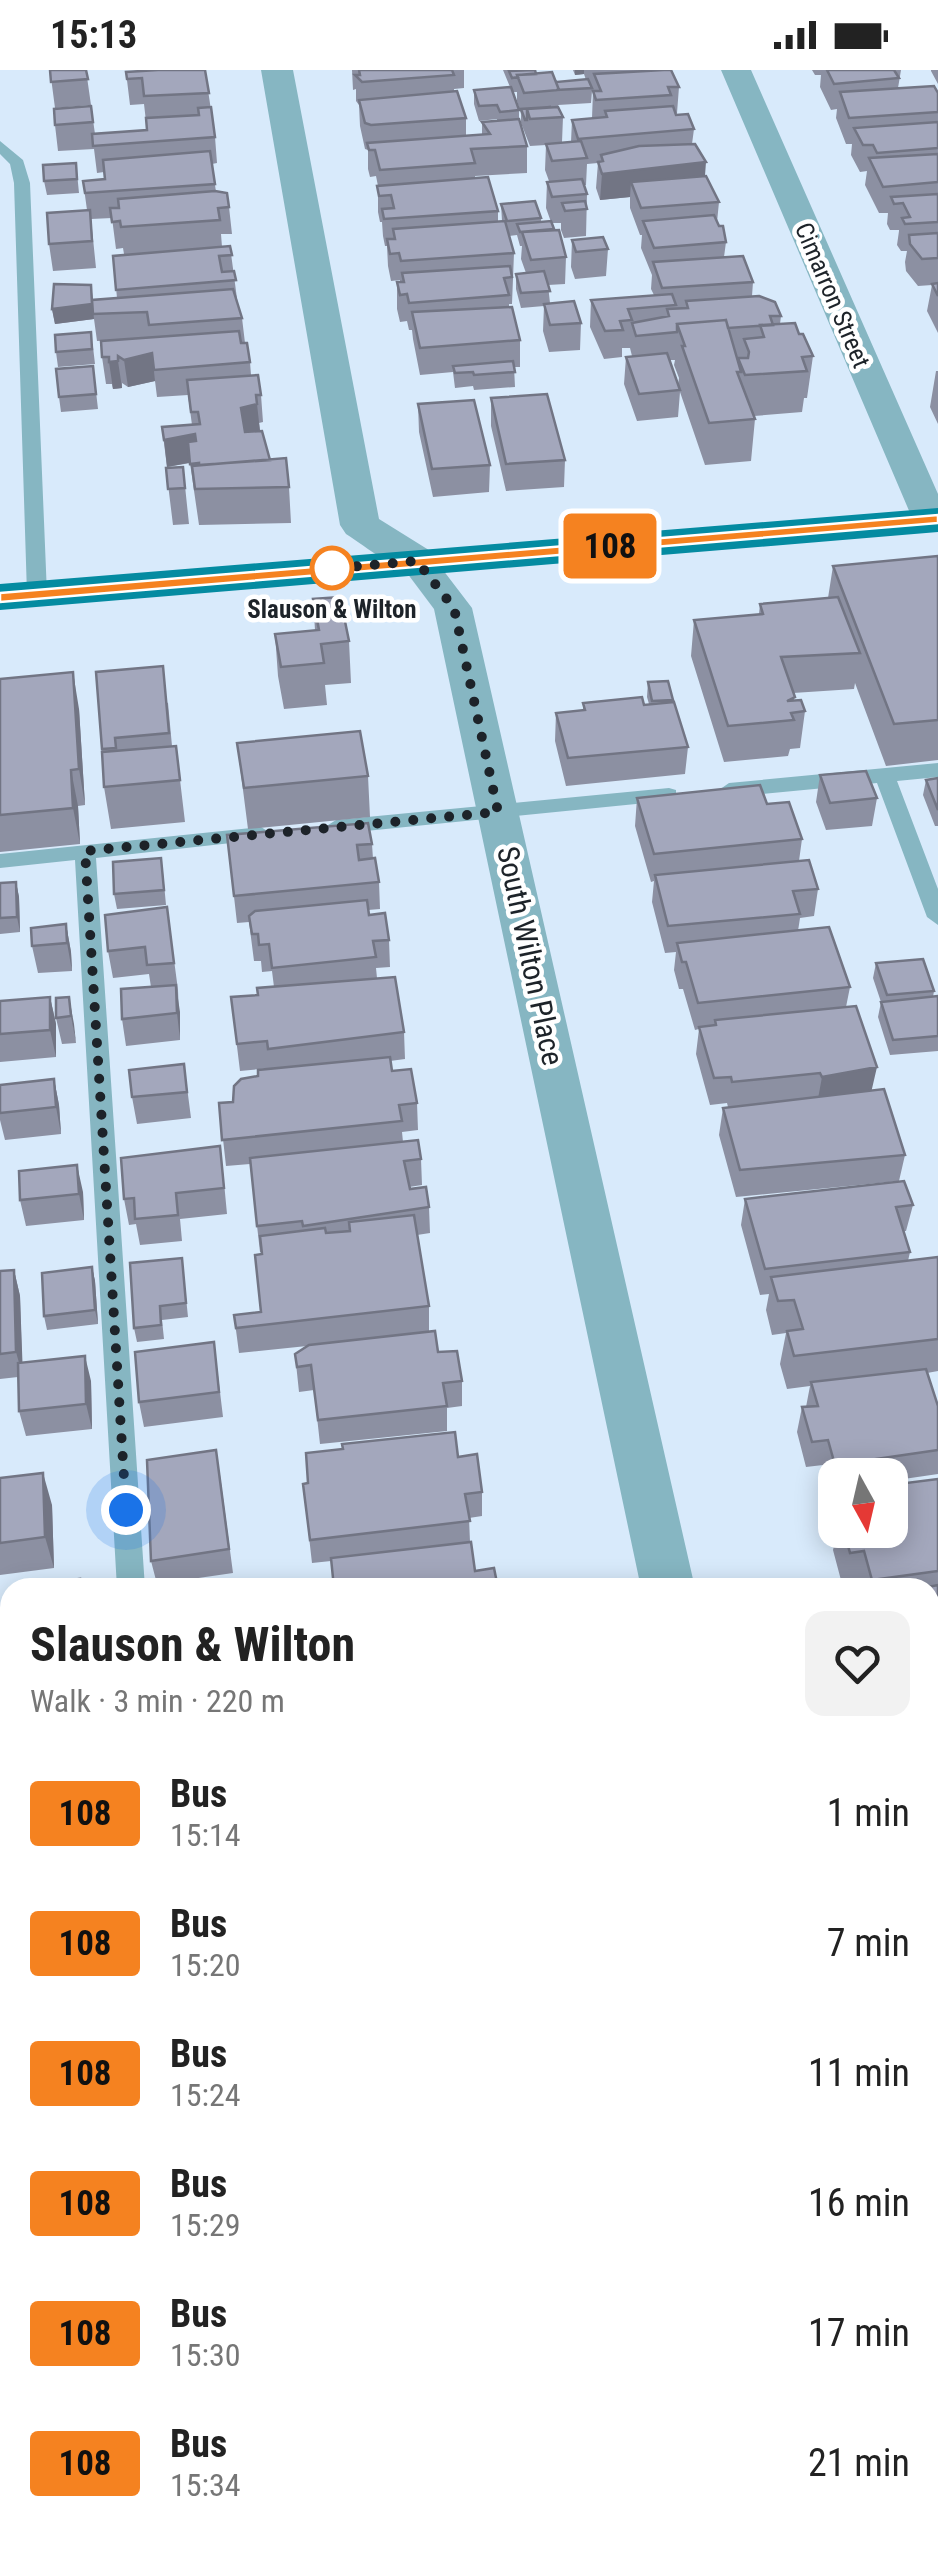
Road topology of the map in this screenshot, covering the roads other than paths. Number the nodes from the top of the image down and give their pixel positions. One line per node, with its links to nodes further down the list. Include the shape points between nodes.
1 (277, 70): 5 (street, South Wilton Place, via 360,525)
2 (736, 70): 4 (street, Cimarron Street)
3 (0, 146): 6 (lane, via 18,163 22,183)
4 (934, 520): 5 (main road)
5 (417, 561): 6 (main road); 9 (street, South Wilton Place, via 454,608)
6 (18, 596)
7 (938, 770): 8 (lane)
8 (884, 775): 9 (lane); 14 (lane)
9 (498, 812): 10 (lane); 16 (street, South Wilton Place)
10 (316, 829)
11 (277, 833): 12 (lane)
12 (85, 851): 13 (lane); 15 (lane)
13 (0, 860)
14 (938, 917)
15 (130, 1578)
16 (666, 1578)

